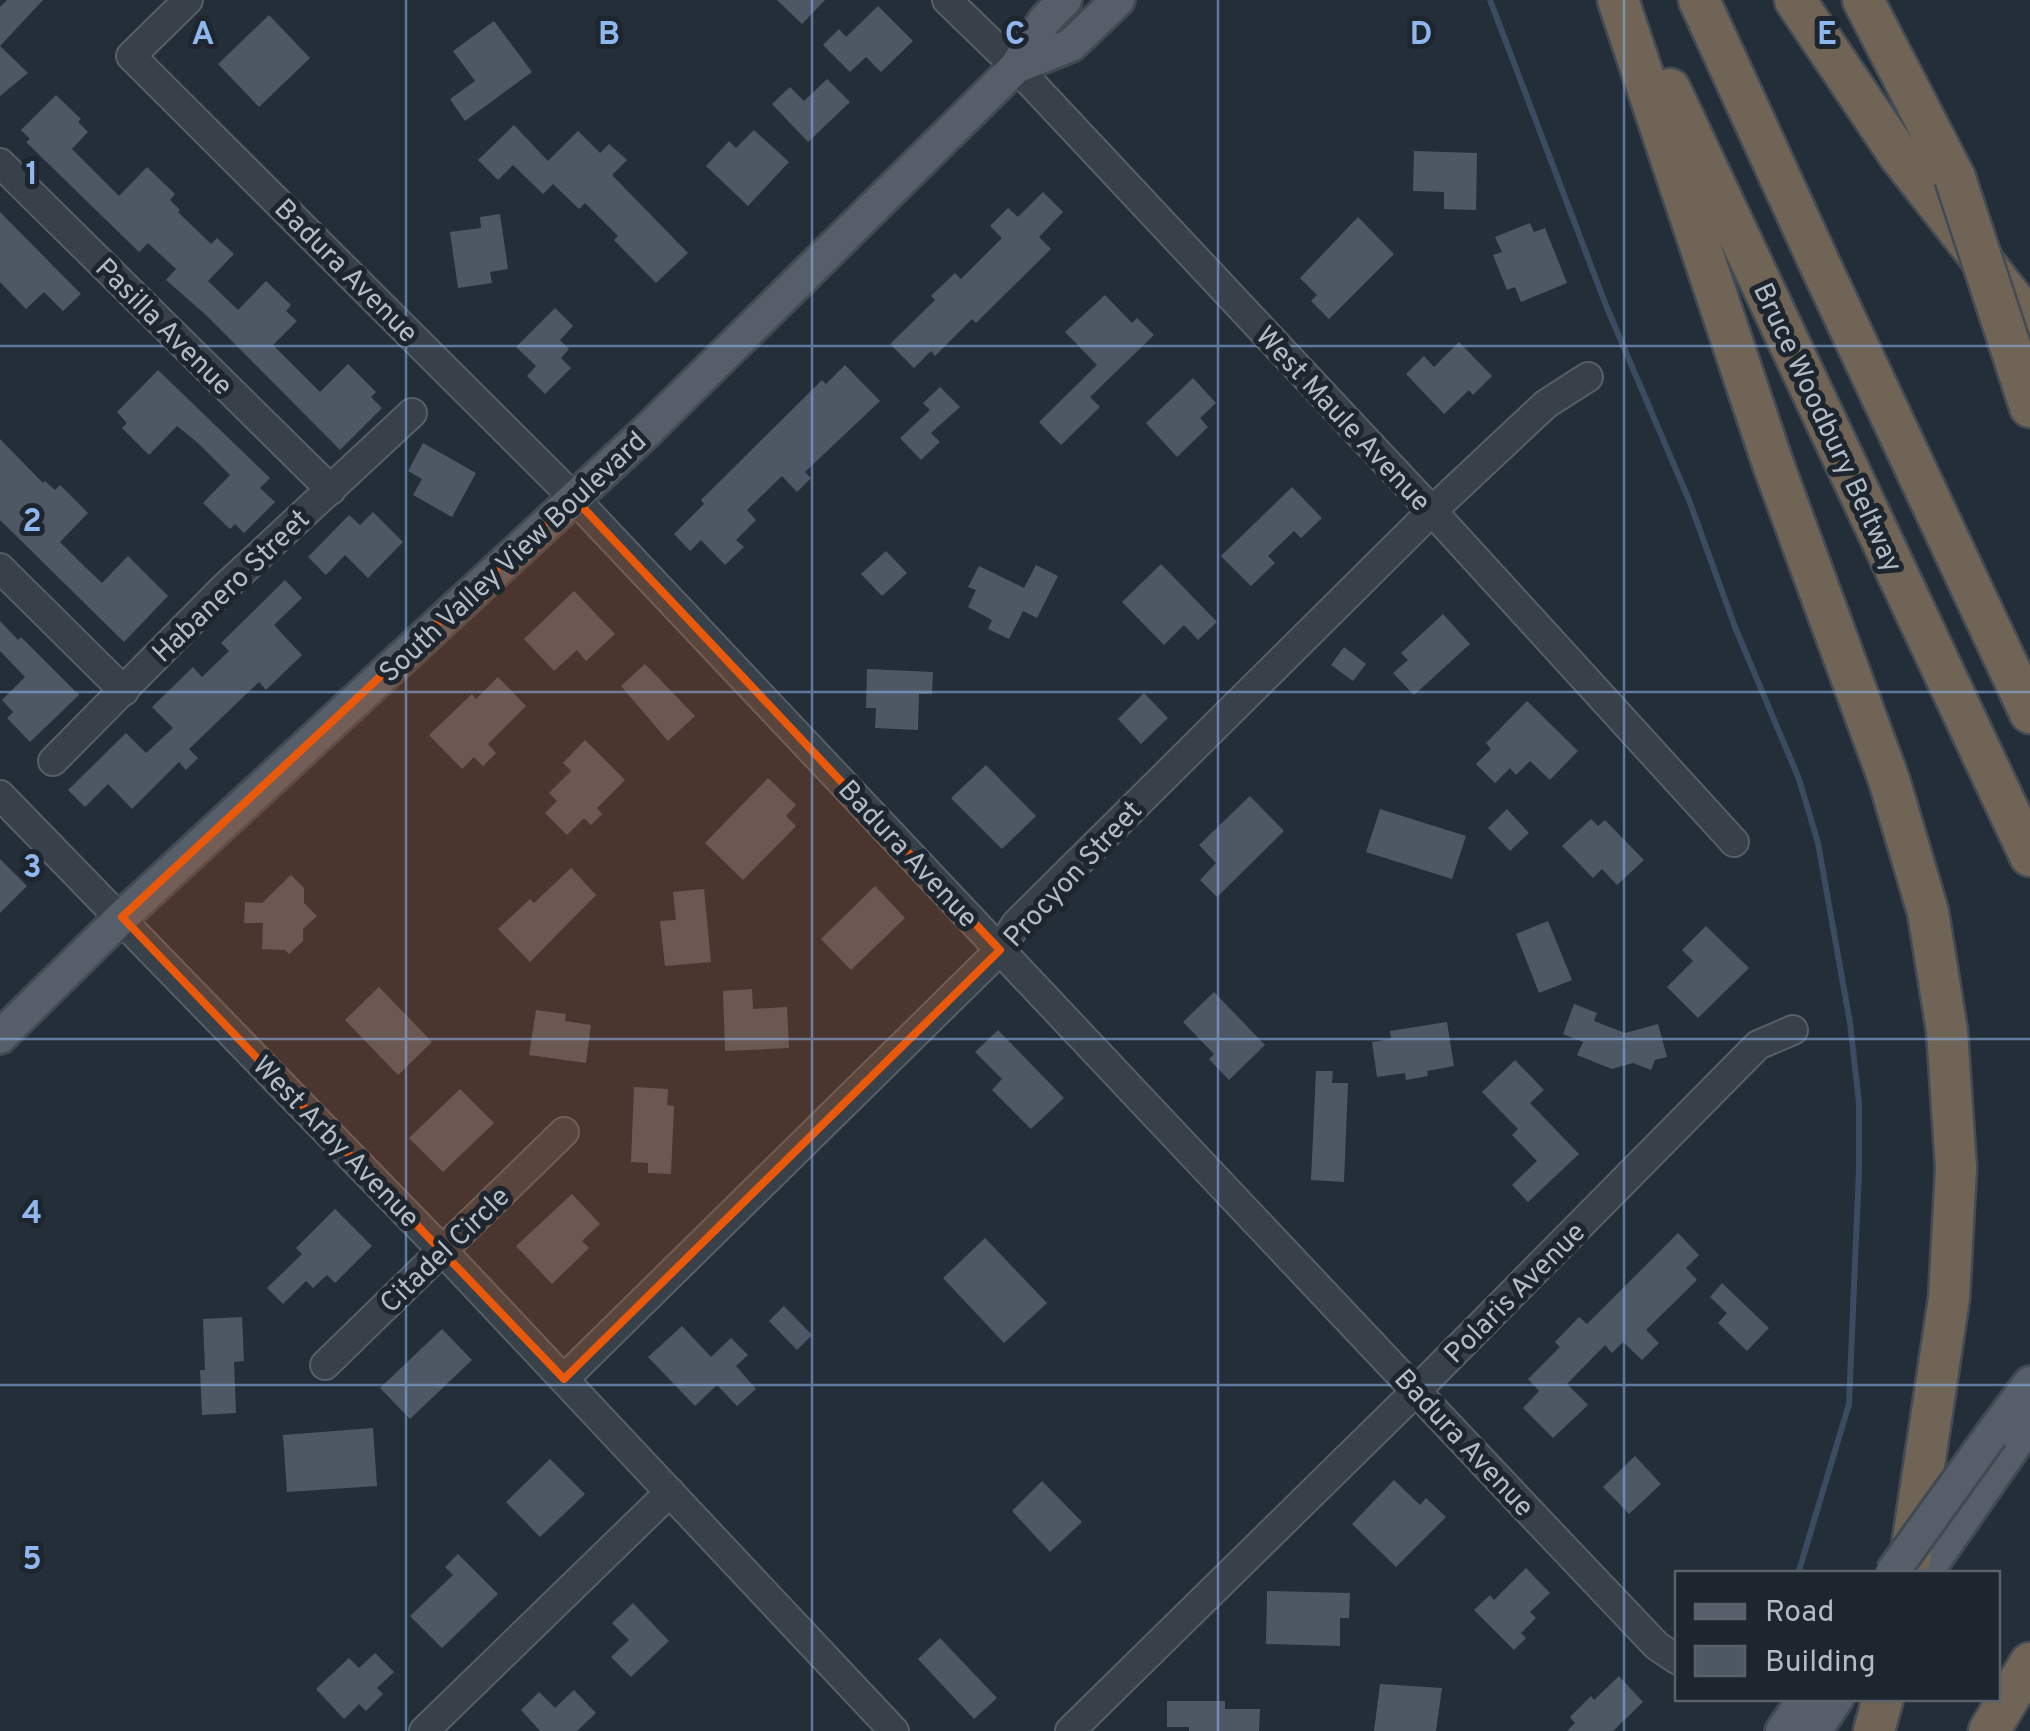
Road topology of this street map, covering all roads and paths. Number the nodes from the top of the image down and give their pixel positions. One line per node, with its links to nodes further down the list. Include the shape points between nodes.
1 (188, 0): 17 (street, Badura Avenue, via 130,56)
2 (947, 0): 10 (street, West Maule Avenue)
3 (1066, 0): 10 (main road, South Valley View Boulevard)
4 (1118, 0): 10 (main road, South Valley View Boulevard, via 1071,45)
5 (1618, 0): 39 (highway, via 1772,464 1890,780 1928,912 1947,1031 1956,1168 1949,1298)
6 (1627, 0): 25 (highway, Bruce Woodbury Beltway)
7 (1700, 0): 21 (highway)
8 (1795, 0): 12 (highway, via 1899,155)
9 (1863, 0): 14 (highway, bridge, via 1954,178)
10 (1016, 67): 17 (main road, South Valley View Boulevard); 18 (street, West Maule Avenue)
11 (0, 163): 16 (street, Pasilla Avenue)
12 (2030, 321)
13 (1588, 377): 18 (street, Procyon Street, via 1546,404)
14 (2024, 389)
15 (412, 414): 16 (street, Habanero Street)
16 (331, 490): 20 (street, Habanero Street)
17 (573, 496): 26 (main road, South Valley View Boulevard); 27 (street, Badura Avenue)
18 (1432, 511): 24 (street, West Maule Avenue); 27 (street, Procyon Street, via 1016,924)
19 (0, 568): 20 (street)
20 (124, 691): 22 (street, Habanero Street)
21 (2030, 713)
22 (54, 761)
23 (0, 795): 26 (street, West Arby Avenue)
24 (1734, 842)
25 (2030, 856)
26 (122, 918): 29 (main road, South Valley View Boulevard); 31 (street, West Arby Avenue)
27 (1000, 950): 33 (street, Procyon Street); 35 (street, Badura Avenue)
28 (1792, 1030): 35 (street, Polaris Avenue, via 1758,1045)
29 (0, 1037)
30 (564, 1132): 31 (street, Citadel Circle)
31 (442, 1250): 32 (street, Citadel Circle); 33 (street, West Arby Avenue)
32 (325, 1366)
33 (564, 1379): 37 (street, West Arby Avenue)
34 (2030, 1383): 38 (main road, bridge)
35 (1417, 1390): 41 (street, Badura Avenue); 50 (street, Polaris Avenue)
36 (2030, 1423): 40 (main road)
37 (670, 1492): 48 (street); 49 (street, West Arby Avenue)
38 (1893, 1571)
39 (1908, 1571)
40 (1927, 1571)
41 (1675, 1658)
42 (2030, 1663): 55 (highway)
43 (1824, 1701): 51 (main road)
44 (1825, 1701): 52 (main road)
45 (1885, 1701): 53 (highway)
46 (1886, 1701): 54 (highway)
47 (2030, 1701): 56 (highway)
48 (424, 1731)
49 (894, 1731)
50 (1070, 1731)
51 (1782, 1731)
52 (1815, 1731)
53 (1874, 1731)
54 (1885, 1731)
55 (1989, 1731)
56 (2018, 1731)

